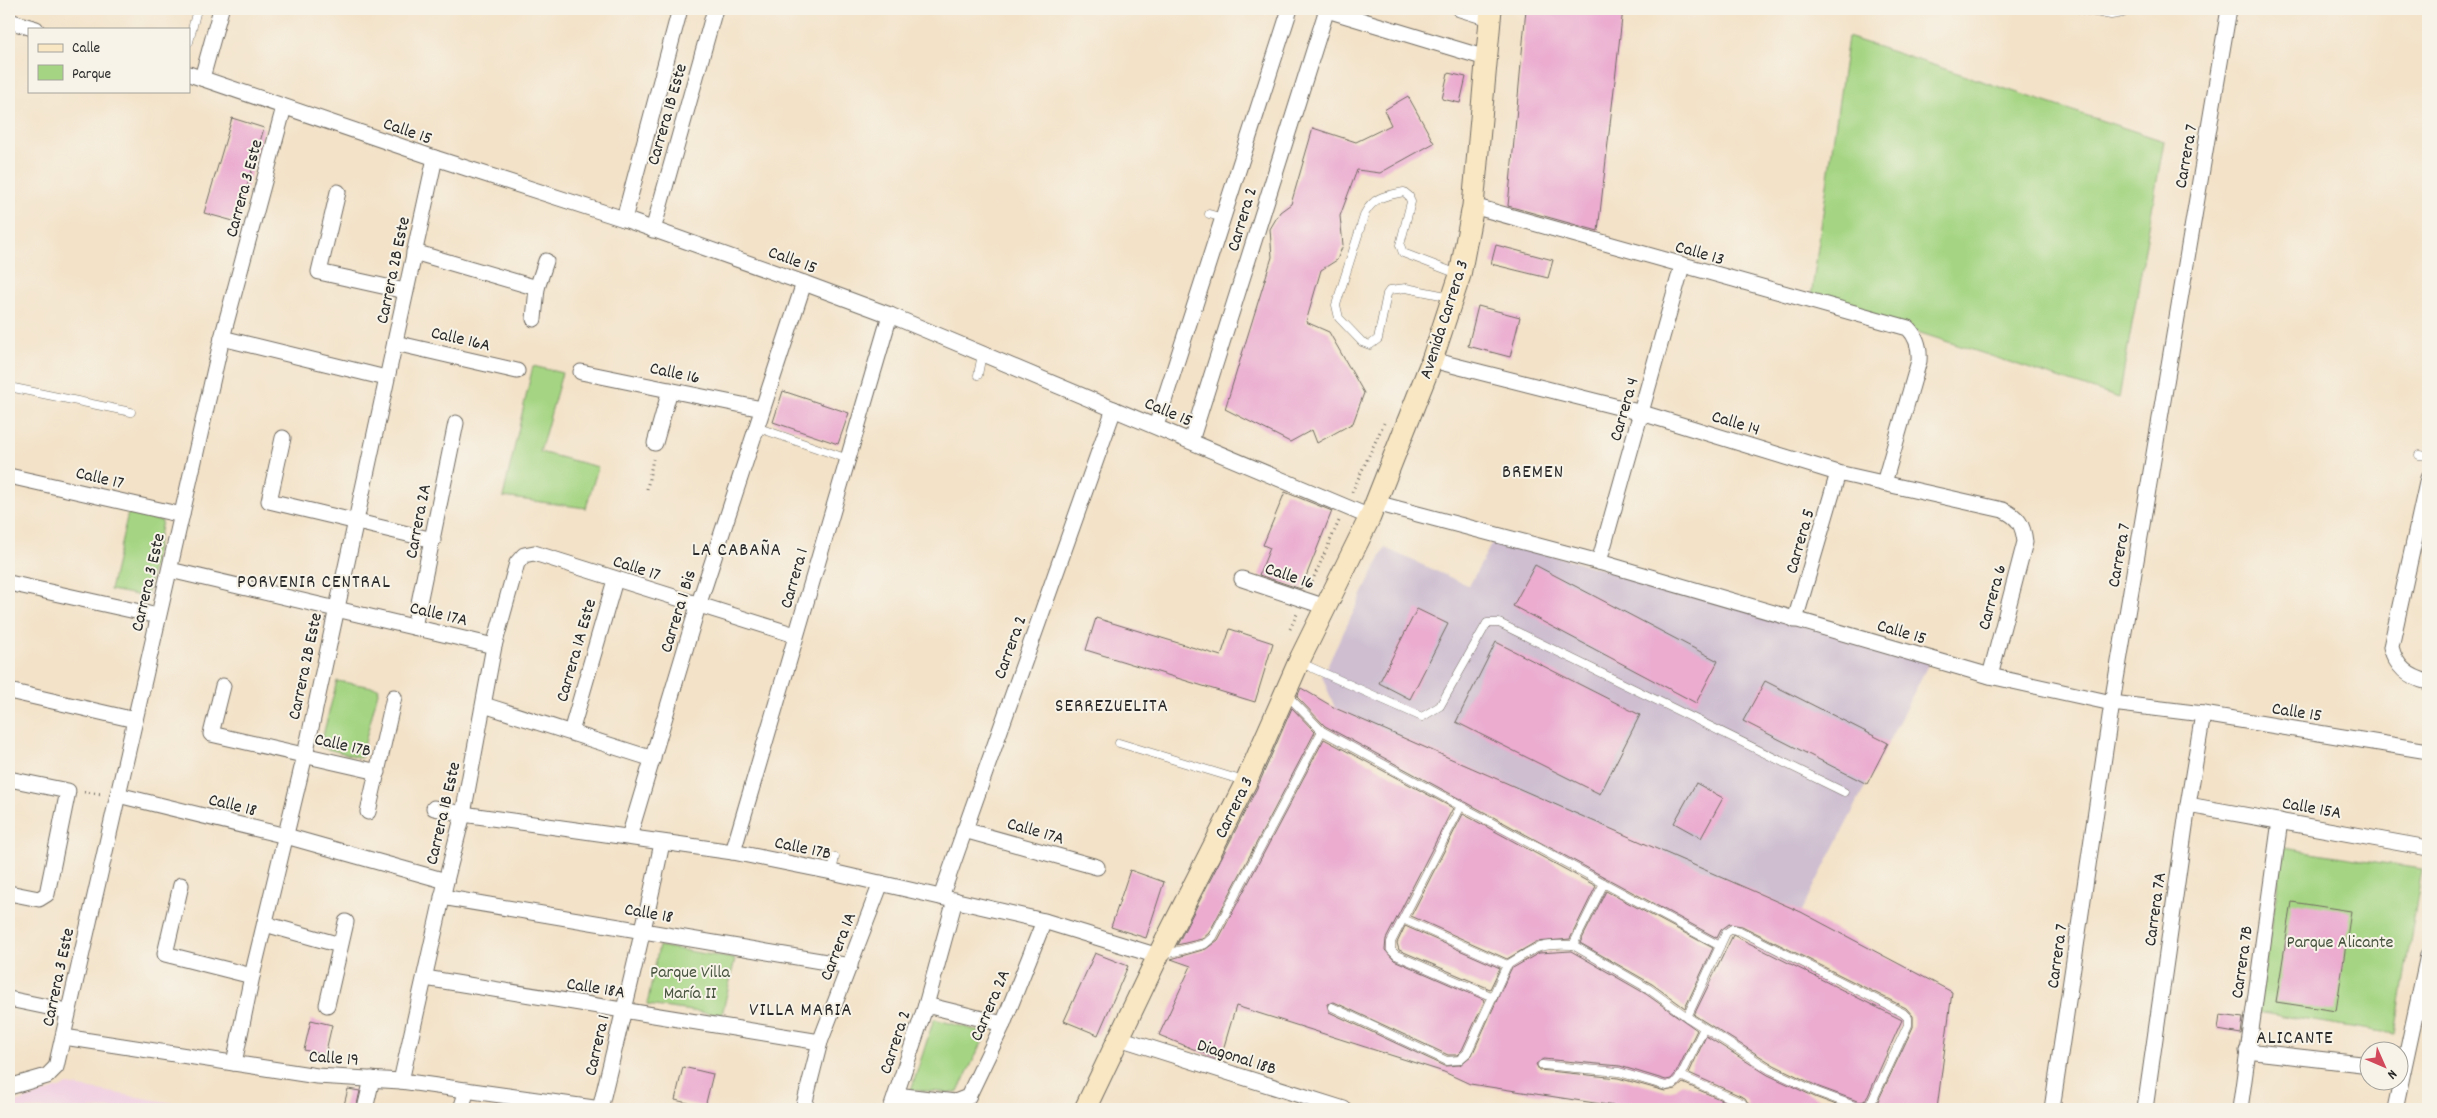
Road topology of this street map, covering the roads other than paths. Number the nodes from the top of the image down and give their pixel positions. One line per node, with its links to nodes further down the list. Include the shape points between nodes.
1 (197, 9): 14 (lane)
2 (222, 9): 16 (street)
3 (680, 9): 21 (street, Carrera 1B Este)
4 (715, 9): 22 (street, Carrera 1B Este)
5 (1290, 9): 48 (street, Carrera 2, via 1216,216)
6 (1326, 9): 15 (street); 51 (street, Carrera 2)
7 (1460, 9): 11 (street)
8 (2080, 9): 9 (lane, via 2111,15 2123,13)
9 (2125, 9)
10 (2229, 9): 86 (street, Carrera 7)
11 (1490, 13): 15 (main road, Avenida Carrera 3)
12 (9, 21): 13 (street)
13 (33, 28)
14 (190, 38)
15 (1486, 58): 20 (main road, Avenida Carrera 3)
16 (195, 76): 17 (street, Calle 15)
17 (284, 107): 18 (street, Calle 15); 33 (street, Carrera 3 Este)
18 (436, 158): 21 (street, Calle 15); 23 (street, Carrera 2B Este)
19 (338, 192): 29 (street, via 319,272)
20 (1473, 206): 25 (street, Calle 13); 26 (main road, Avenida Carrera 3)
21 (624, 219): 22 (street, Calle 15)
22 (653, 230): 27 (street, Calle 15)
23 (414, 252): 28 (street); 29 (street, Carrera 2B Este)
24 (546, 261): 28 (street)
25 (1682, 266): 46 (street, Carrera 4); 59 (street, Calle 13, via 1908,328 1915,336 1919,361)
26 (1460, 275): 30 (main road, Avenida Carrera 3); 30 (lane, via 1403,253 1400,245 1412,202 1404,192 1381,197 1372,202 1365,213 1336,305 1339,318 1362,342 1370,345 1378,340 1390,290 1406,288)
27 (804, 283): 31 (street, Calle 15); 44 (street, Carrera 1 Bis)
28 (537, 288): 32 (street)
29 (405, 291): 34 (street, Carrera 2B Este)
30 (1453, 297): 36 (main road, Avenida Carrera 3)
31 (890, 316): 35 (street, Calle 15); 55 (street, Carrera 1)
32 (534, 319)
33 (222, 338): 40 (street); 61 (street, Carrera 3 Este)
34 (395, 343): 37 (street, Calle 16A); 40 (street, Carrera 2B Este)
35 (982, 354): 39 (lane); 43 (street, Calle 15)
36 (1432, 360): 46 (street, Calle 14); 60 (main road, Avenida Carrera 3)
37 (517, 371)
38 (581, 372): 42 (street, Calle 16)
39 (978, 375)
40 (386, 378): 62 (street, Carrera 2B Este)
41 (9, 387): 45 (lane)
42 (670, 390): 44 (street, Calle 16); 52 (street)
43 (1114, 409): 48 (street, Calle 15); 107 (street, Carrera 2)
44 (762, 410): 49 (street, Carrera 1 Bis)
45 (131, 412)
46 (1642, 413): 56 (street, Calle 14); 66 (street, Carrera 4)
47 (456, 423): 64 (street, Carrera 2A)
48 (1156, 426): 51 (street, Calle 15)
49 (756, 427): 55 (lane); 71 (street, Carrera 1 Bis)
50 (283, 438): 62 (street, via 269,501)
51 (1191, 441): 60 (street, Calle 15, via 1345,506)
52 (656, 443)
53 (2419, 455): 54 (lane)
54 (2428, 456)
55 (848, 459): 77 (street, Carrera 1)
56 (1838, 473): 59 (street, Calle 14); 75 (street, Carrera 5)
57 (9, 476): 61 (street, Calle 17)
58 (2428, 478): 81 (street, via 2392,646 2394,660 2403,670)
59 (1884, 483): 63 (street, Calle 14, via 2002,510 2016,516)
60 (1373, 510): 66 (street, Calle 15); 72 (main road, Carrera 3)
61 (182, 515): 67 (street, Carrera 3 Este)
62 (354, 521): 64 (street); 73 (street, Carrera 2B Este)
63 (2023, 527): 80 (street, Carrera 6, via 2025,542)
64 (433, 540): 76 (street, Carrera 2A)
65 (524, 555): 69 (street, Calle 17, via 534,553); 78 (street, Carrera 1B Este, via 513,570)
66 (1598, 562): 75 (street, Calle 15)
67 (170, 570): 73 (street, Calle 17A); 74 (street, Carrera 3 Este)
68 (1242, 579): 72 (street, Calle 16)
69 (615, 580): 71 (street, Calle 17); 91 (street, Carrera 1A Este)
70 (9, 583): 74 (street)
71 (698, 606): 77 (street, Calle 17); 95 (street, Carrera 1 Bis)
72 (1326, 607): 79 (main road, Carrera 3)
73 (336, 609): 76 (street, Calle 17A); 94 (street, Carrera 2B Este)
74 (158, 616): 89 (street, Carrera 3 Este)
75 (1796, 620): 80 (street, Calle 15)
76 (414, 627): 78 (street, Calle 17A)
77 (796, 635): 112 (street, Carrera 1)
78 (494, 646): 87 (street, Carrera 1B Este)
79 (1299, 662): 84 (main road, Carrera 3); 99 (lane, via 1422,717 1440,706 1487,623 1498,623)
80 (1990, 676): 86 (street, Calle 15)
81 (2428, 682)
82 (223, 686): 94 (street, Calle 17B, via 211,734)
83 (9, 691): 89 (street)
84 (1286, 693): 90 (lane); 98 (main road, Carrera 3)
85 (394, 696): 96 (street)
86 (2112, 703): 88 (street, Calle 15); 167 (street, Carrera 7)
87 (484, 705): 91 (street); 105 (street, Carrera 1B Este)
88 (2203, 714): 93 (street, Calle 15); 101 (street, Carrera 7A)
89 (135, 720): 100 (street, Carrera 3 Este)
90 (1322, 730): 102 (lane); 130 (lane, via 1213,937 1205,944)
91 (571, 732): 95 (street)
92 (1119, 743): 98 (lane)
93 (2428, 752)
94 (305, 755): 96 (street, Calle 17B); 108 (street, Carrera 2B Este)
95 (652, 759): 109 (street, Carrera 1 Bis)
96 (378, 772): 104 (street)
97 (9, 779): 118 (street, via 68,791 47,894 39,899)
98 (1246, 782): 130 (main road, Carrera 3)
99 (1844, 792)
100 (118, 796): 108 (street, Calle 18); 141 (street, Carrera 3 Este)
101 (2188, 805): 106 (street, Calle 15A); 168 (street, Carrera 7A)
102 (1461, 806): 116 (lane); 121 (lane)
103 (434, 808): 105 (street, Calle 17B)
104 (368, 812)
105 (463, 814): 109 (street, Calle 17B); 114 (street, Carrera 1B Este)
106 (2280, 820): 111 (street, Calle 15A); 149 (street, Carrera 7B)
107 (964, 830): 113 (street, Calle 17A); 120 (street, Carrera 2)
108 (286, 836): 114 (street, Calle 18); 124 (street, Carrera 2B Este)
109 (629, 837): 110 (street, Calle 17B)
110 (662, 843): 112 (street, Calle 17B); 125 (street, Carrera 1)
111 (2428, 848)
112 (734, 852): 115 (street, Calle 17B, via 834,865)
113 (1097, 867)
114 (446, 881): 119 (street, Carrera 1B Este)
115 (881, 883): 120 (street, Calle 17B); 132 (street, Carrera 1A)
116 (1604, 883): 126 (lane); 128 (lane)
117 (181, 885): 133 (street, via 165,954)
118 (9, 892)
119 (442, 897): 125 (street, Calle 18); 134 (street, Carrera 1B Este)
120 (948, 899): 122 (street, Calle 17B); 138 (street, Carrera 2)
121 (1403, 919): 131 (lane); 135 (lane, via 1391,942 1391,950 1396,955)
122 (1044, 921): 130 (street, Calle 17B); 143 (street, Carrera 2A)
123 (346, 922): 127 (street)
124 (265, 924): 127 (street); 133 (street, Carrera 2B Este)
125 (645, 930): 132 (street, Calle 18); 140 (street, Carrera 1)
126 (1573, 945): 131 (lane, via 1537,947); 142 (lane, via 1649,989)
127 (340, 946): 137 (street)
128 (1720, 946): 142 (lane); 144 (lane, via 1726,933 1732,929 1740,931 1903,1014 1908,1018 1908,1025 1873,1099 1868,1106 1860,1108 1771,1070)
129 (2428, 955): 147 (street)
130 (1158, 956): 146 (main road, Carrera 3)
131 (1507, 965): 135 (lane)
132 (850, 966): 148 (street, Carrera 1A)
133 (252, 976): 150 (street, Carrera 2B Este)
134 (425, 978): 140 (street, Calle 18A); 155 (street, Carrera 1B Este)
135 (1493, 996): 139 (lane, via 1467,1053 1459,1060 1447,1061)
136 (9, 999): 141 (street)
137 (327, 1005)
138 (926, 1006): 143 (street); 159 (street, Carrera 2)
139 (1332, 1007)
140 (623, 1010): 148 (street, Calle 18A); 164 (street, Carrera 1)
141 (68, 1011): 145 (street, Carrera 3 Este)
142 (1687, 1017): 144 (lane)
143 (1003, 1024): 159 (street, Carrera 2A, via 968,1097 963,1101)
144 (1704, 1028): 153 (lane)
145 (64, 1037): 150 (street, Calle 19); 156 (street, Carrera 3 Este, via 56,1067 46,1076)
146 (1118, 1038): 161 (main road, Carrera 3); 166 (street, Diagonal 18B)
147 (2409, 1040)
148 (820, 1042): 165 (street, Carrera 1A)
149 (2247, 1051): 151 (street); 169 (street, Carrera 7B)
150 (234, 1063): 154 (street, Calle 19, via 317,1076)
151 (2360, 1064)
152 (1542, 1065): 153 (lane, via 1619,1072 1666,1086 1674,1084)
153 (1681, 1076): 160 (lane)
154 (372, 1079): 155 (street, Calle 19); 162 (street)
155 (401, 1081): 157 (street, Calle 19)
156 (9, 1087)
157 (467, 1090): 163 (street); 164 (street, Calle 19)
158 (2398, 1090): 170 (street)
159 (894, 1102)
160 (1742, 1103)
161 (1088, 1108)
162 (365, 1109)
163 (461, 1109)
164 (600, 1109)
165 (803, 1109)
166 (1344, 1109)
167 (2052, 1109)
168 (2145, 1109)
169 (2240, 1109)
170 (2395, 1109)

